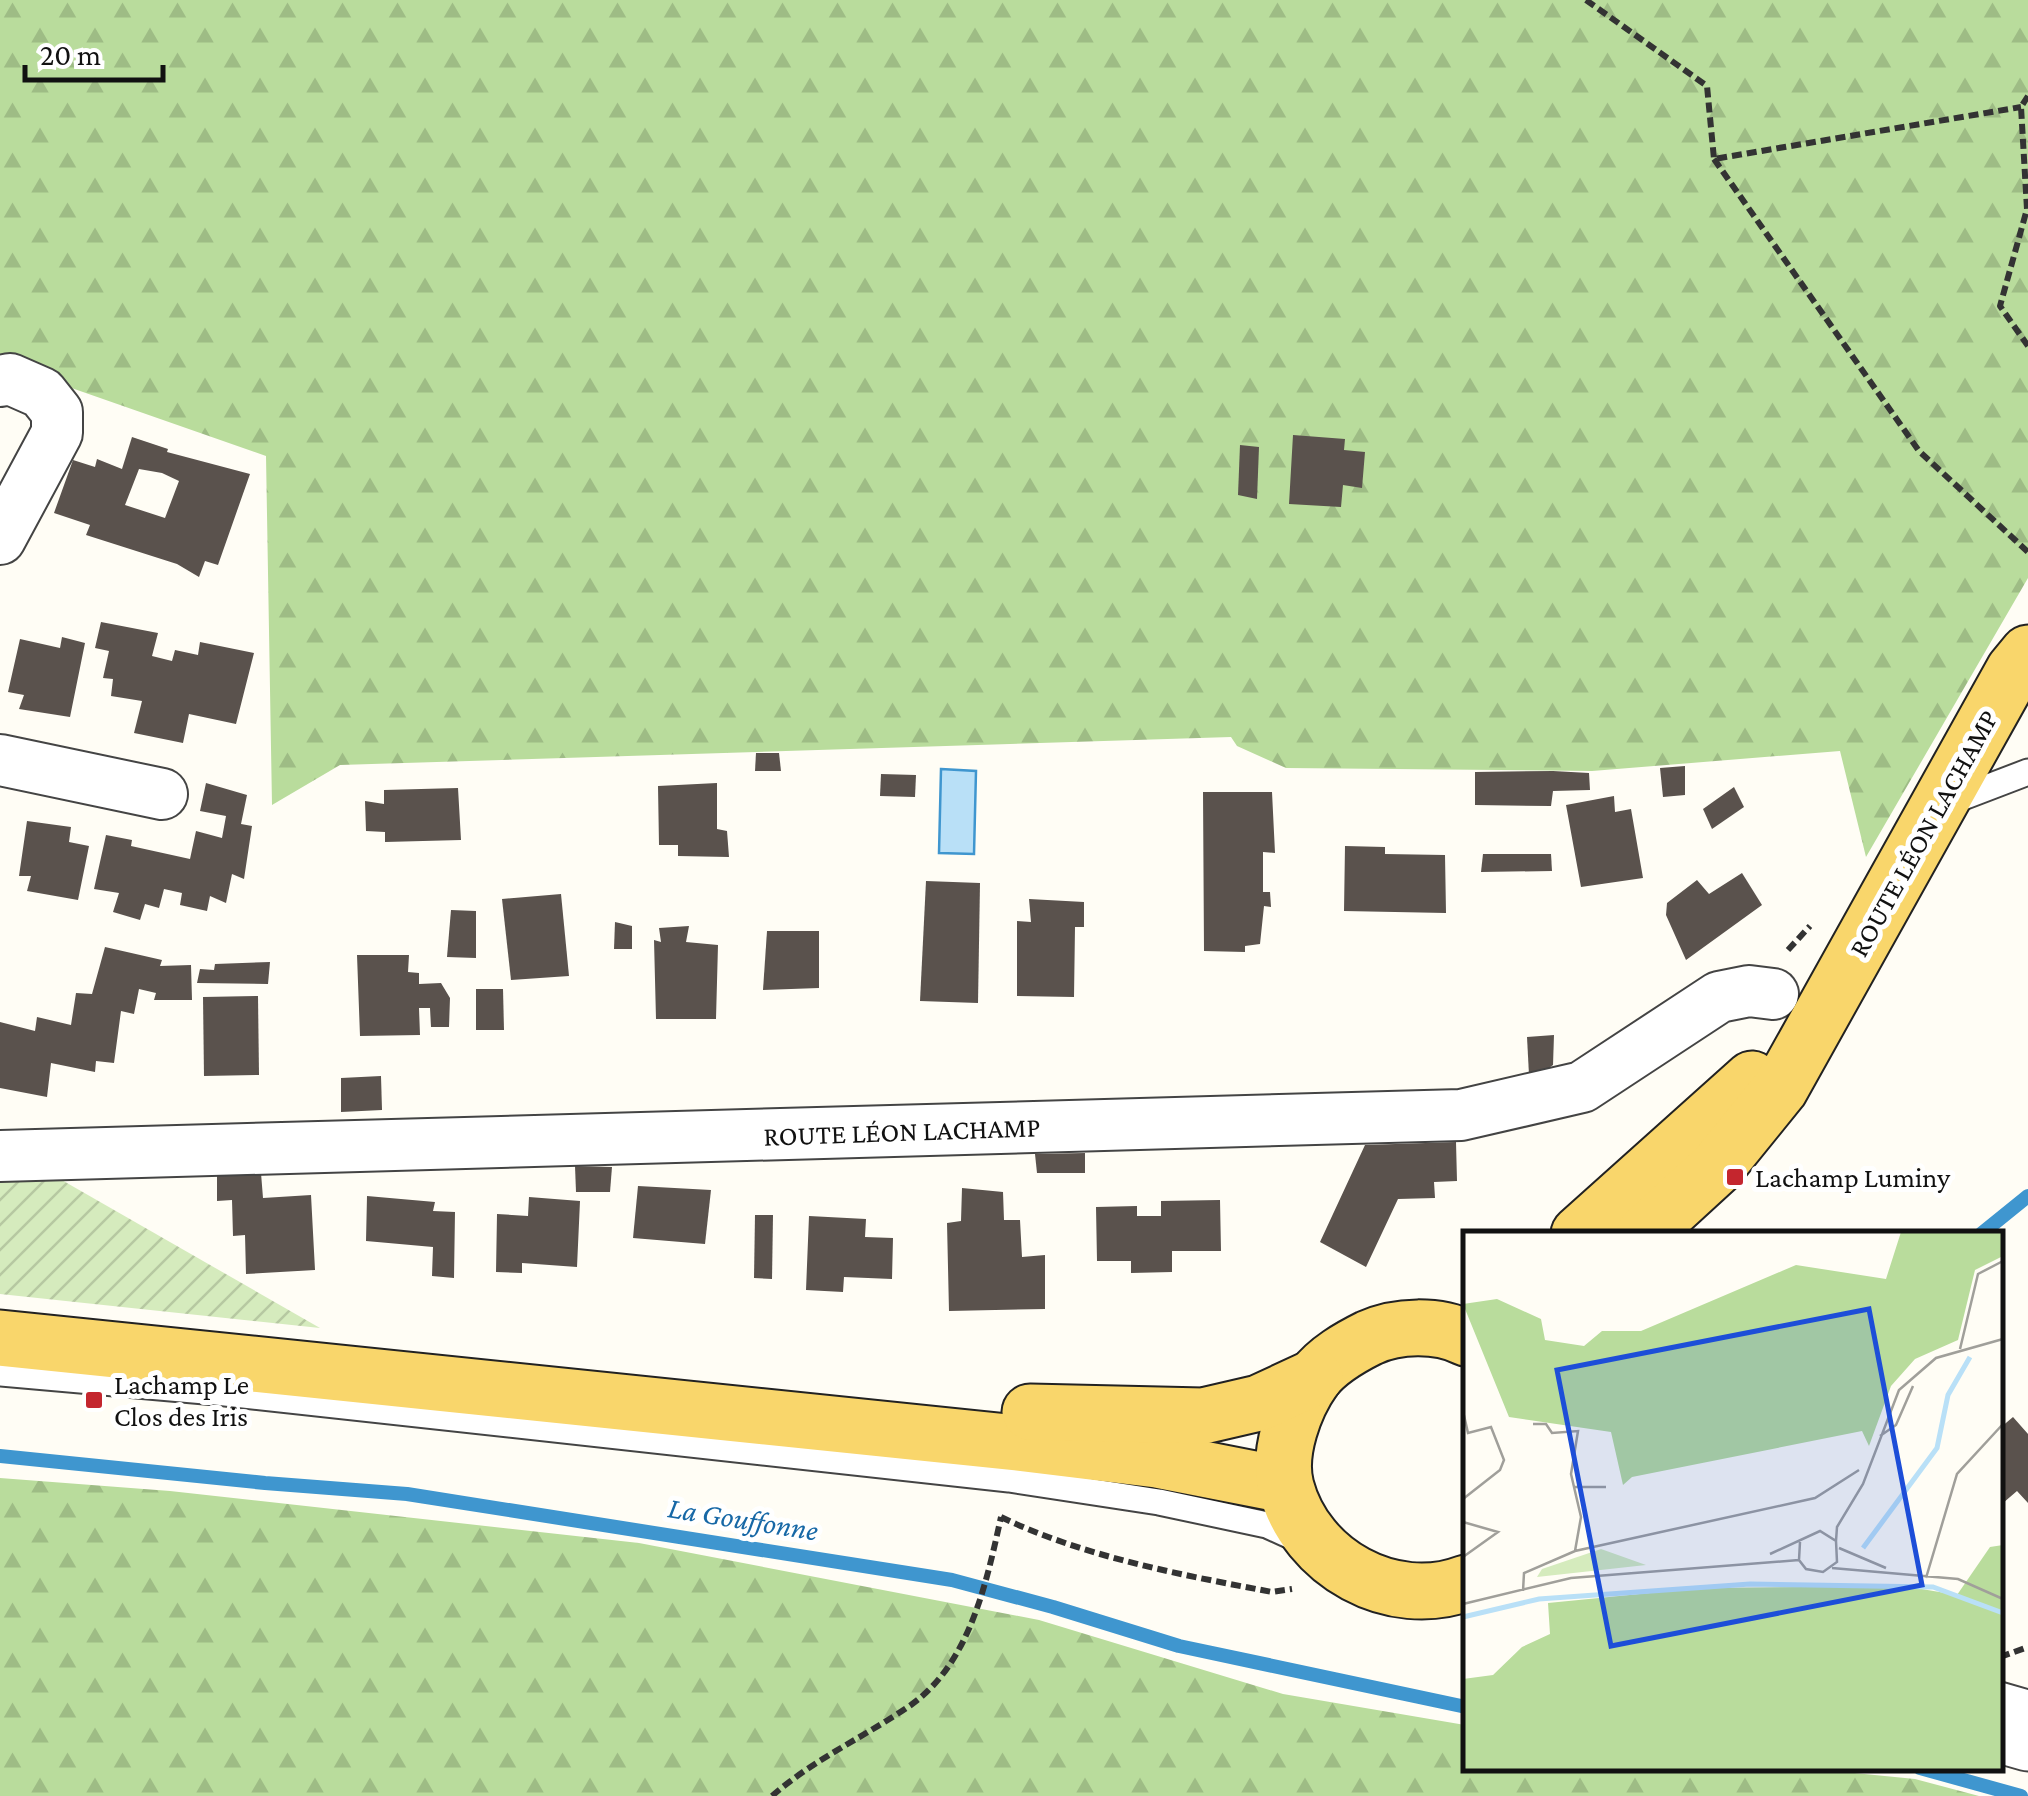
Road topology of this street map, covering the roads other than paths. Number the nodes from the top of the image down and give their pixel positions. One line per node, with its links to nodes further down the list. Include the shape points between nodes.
1 (0, 381): 2 (street, via 42,393 57,412 58,433)
2 (0, 540)
3 (2028, 653): 7 (main road, ROUTE LÉON LACHAMP)
4 (0, 760): 6 (street)
5 (2028, 772): 7 (lane)
6 (162, 794)
7 (1938, 807): 8 (main road, ROUTE LÉON LACHAMP)
8 (1797, 1005): 9 (street, ROUTE LÉON LACHAMP, via 1749,991 1718,997 1582,1086 1461,1115); 10 (main road, ROUTE LÉON LACHAMP); 11 (main road, ROUTE LÉON LACHAMP, via 1780,1089 1716,1168)
9 (0, 1156)
10 (1582, 1231)
11 (1647, 1231)
12 (1462, 1332): 15 (main road, via 1417,1328 1378,1334 1344,1351)
13 (0, 1338): 16 (main road)
14 (0, 1373): 18 (lane, via 1009,1479 1267,1525)
15 (1315, 1377): 16 (main road, via 1259,1403 1184,1418); 17 (main road, via 1292,1419)
16 (579, 1396): 17 (main road, via 1139,1458)
17 (1286, 1485): 18 (main road)
18 (1314, 1568): 19 (main road, via 1391,1589 1422,1592)
19 (1463, 1583)
20 (2003, 1696): 21 (lane)
21 (2028, 1703)
22 (2003, 1736): 23 (street)
23 (2028, 1743)

